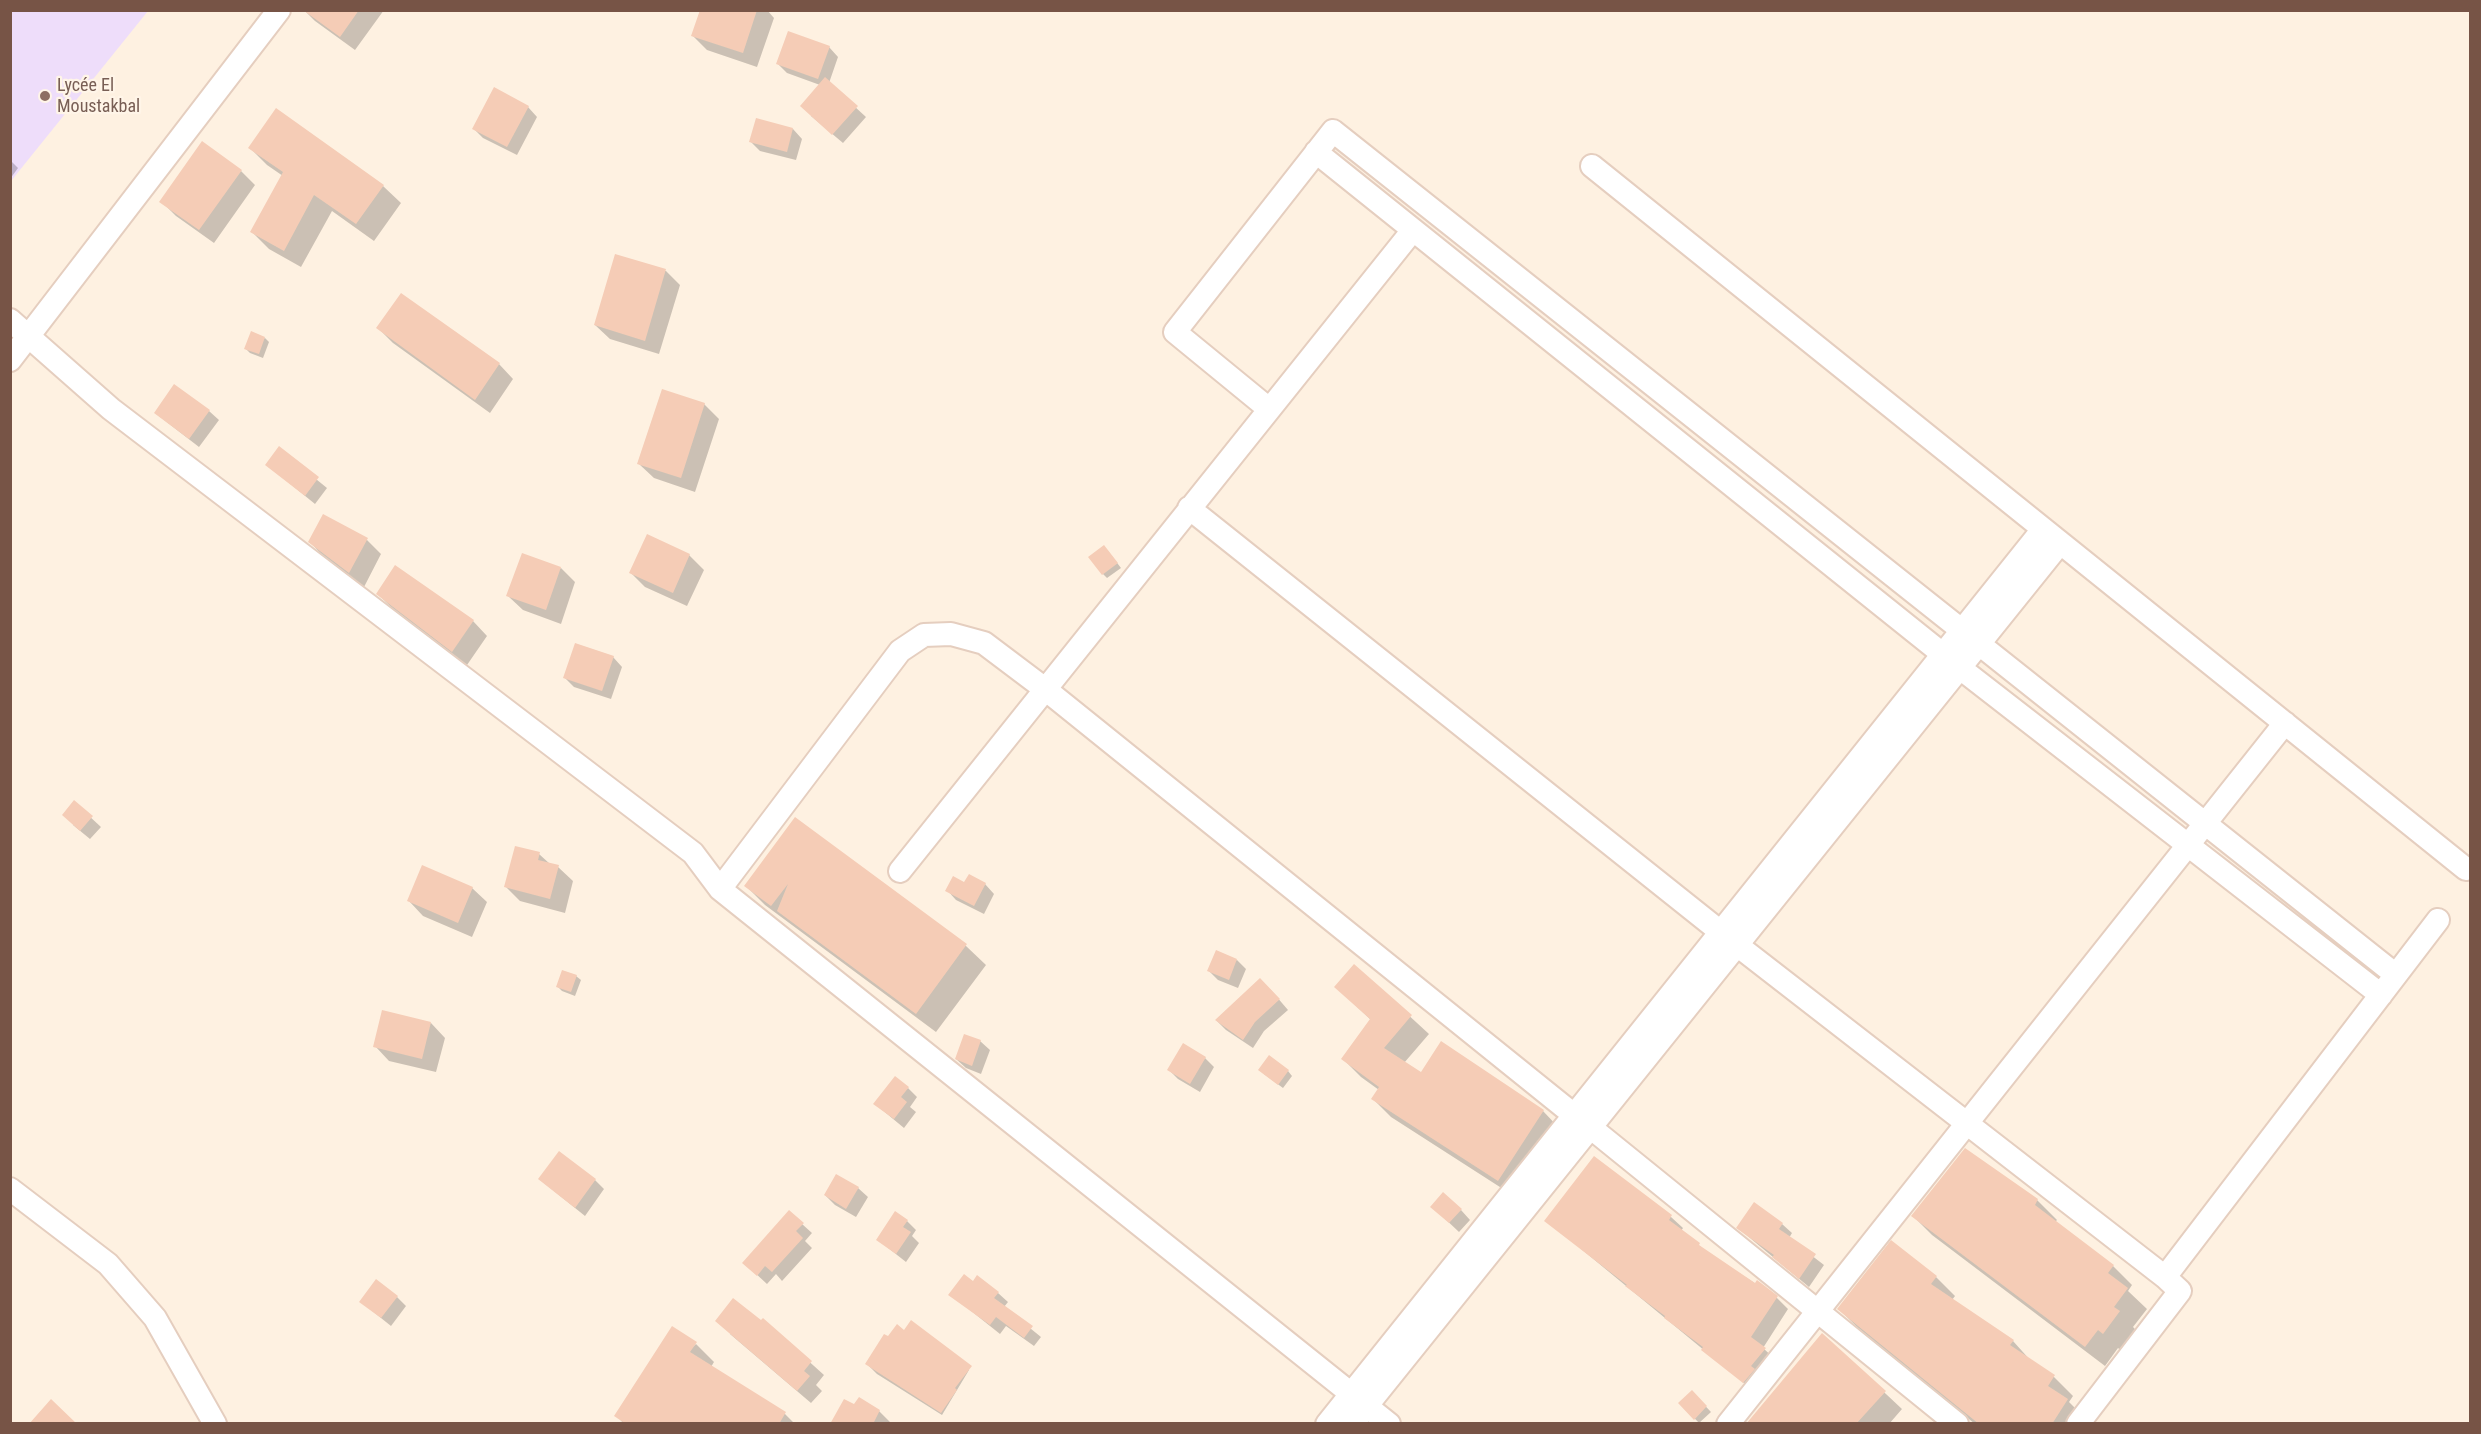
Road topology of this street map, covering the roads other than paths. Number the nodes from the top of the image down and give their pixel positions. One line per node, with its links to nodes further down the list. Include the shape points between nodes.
1 (279, 10): 6 (street)
2 (1316, 152): 4 (street); 8 (street, via 1175,332); 11 (street, via 1333,130)
3 (1592, 166): 10 (street)
4 (1413, 230): 8 (street); 12 (street)
5 (10, 320): 6 (street)
6 (28, 337): 7 (street); 19 (street, via 111,409 693,853)
7 (10, 360)
8 (1269, 409): 9 (street)
9 (1190, 508): 13 (street); 21 (street)
10 (2052, 536): 11 (street); 14 (street)
11 (1970, 637): 12 (street); 15 (street)
12 (1951, 661): 16 (street); 21 (street)
13 (1045, 689): 18 (street); 19 (street, via 984,643 951,633 924,635 900,651); 24 (street)
14 (2285, 723): 15 (street); 17 (street)
15 (2205, 824): 16 (street); 22 (street)
16 (2188, 846): 23 (street); 25 (street)
17 (2466, 869)
18 (900, 871)
19 (720, 889): 29 (street)
20 (2438, 920): 22 (street)
21 (1729, 939): 24 (street); 25 (street)
22 (2396, 975): 23 (street)
23 (2380, 995): 27 (street)
24 (1582, 1121): 28 (street); 29 (street)
25 (1966, 1123): 27 (street); 28 (street)
26 (10, 1189): 30 (street, via 108,1264 155,1318)
27 (2165, 1277): 36 (street, via 2180,1292)
28 (1817, 1311): 34 (street); 35 (street)
29 (1359, 1399): 31 (street); 32 (street); 33 (street)
30 (215, 1424)
31 (1327, 1424)
32 (1352, 1424)
33 (1389, 1424)
34 (1728, 1424)
35 (1957, 1424)
36 (2078, 1424)

